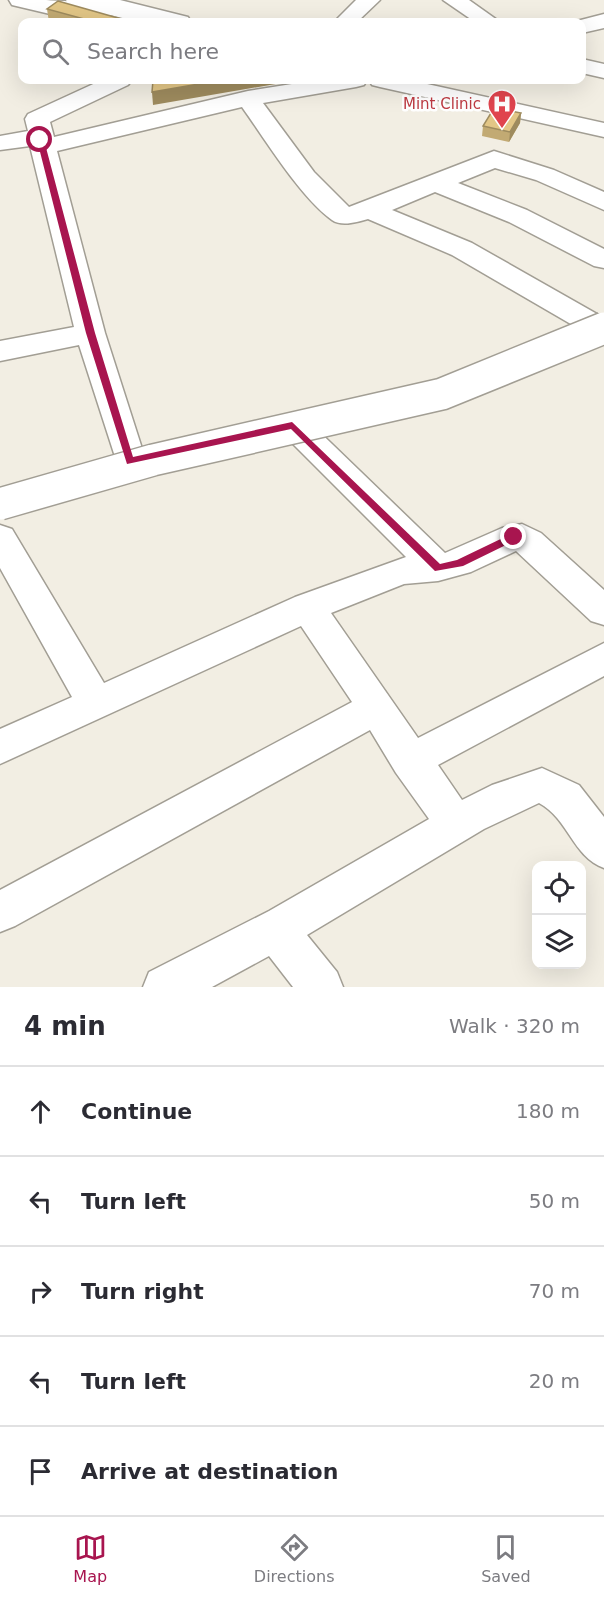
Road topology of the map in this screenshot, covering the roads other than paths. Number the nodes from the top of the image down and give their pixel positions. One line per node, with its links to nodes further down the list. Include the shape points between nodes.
1 (20, 0): 8 (main road)
2 (52, 0): 9 (main road)
3 (77, 0): 10 (main road)
4 (94, 0): 11 (main road)
5 (115, 0): 12 (main road)
6 (369, 0): 13 (main road)
7 (454, 0): 14 (main road)
8 (92, 18)
9 (142, 18)
10 (144, 18)
11 (146, 18)
12 (148, 18)
13 (349, 18)
14 (483, 18)
15 (604, 21): 16 (main road)
16 (586, 25)
17 (586, 67): 18 (main road)
18 (604, 71)
19 (114, 84): 29 (main road)
20 (333, 84): 24 (main road)
21 (398, 84): 28 (main road)
22 (424, 84): 26 (main road)
23 (442, 84): 25 (main road)
24 (248, 98): 29 (main road); 33 (main road, via 305,177 336,210 347,216)
25 (604, 118)
26 (604, 123)
27 (0, 126): 29 (main road)
28 (604, 130)
29 (39, 134): 30 (main road); 36 (main road)
30 (0, 143)
31 (435, 183): 32 (main road, via 494,159 503,160); 33 (main road); 34 (main road, via 502,209)
32 (604, 202)
33 (369, 210): 35 (main road, via 462,249)
34 (604, 261)
35 (602, 326): 38 (main road, via 438,392); 40 (main road, bridge, via 442,394 153,460)
36 (90, 333): 37 (main road); 39 (main road)
37 (0, 351)
38 (292, 425): 39 (main road); 42 (main road)
39 (130, 461): 40 (main road)
40 (0, 503)
41 (0, 538): 46 (main road)
42 (438, 568): 43 (main road, via 413,568 388,575); 44 (main road, via 459,563 504,540 522,537)
43 (308, 607): 46 (main road); 47 (main road)
44 (604, 611)
45 (604, 658): 49 (main road)
46 (95, 702): 48 (main road)
47 (376, 708): 49 (main road); 52 (main road)
48 (0, 747)
49 (410, 760): 50 (main road)
50 (456, 825): 51 (main road, via 528,788 542,785 565,797); 53 (main road)
51 (604, 849)
52 (0, 912)
53 (276, 931): 54 (main road); 55 (main road)
54 (165, 987)
55 (321, 987)

